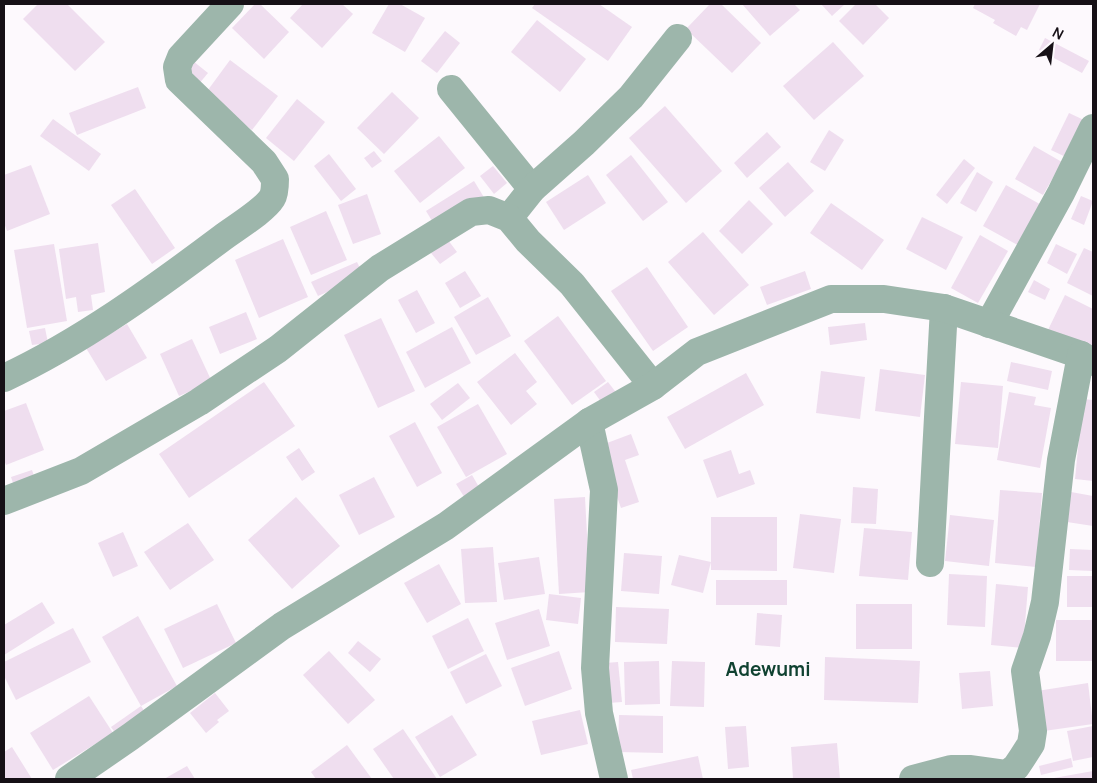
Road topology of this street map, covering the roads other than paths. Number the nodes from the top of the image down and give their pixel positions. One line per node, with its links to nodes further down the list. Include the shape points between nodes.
1 (230, 4): 10 (street, via 181,57 177,67 178,80 264,162 275,179 273,197 190,262 116,313 34,364)
2 (678, 38): 5 (street, via 631,96)
3 (452, 89): 5 (street)
4 (1093, 128): 8 (street)
5 (532, 190): 6 (street)
6 (510, 218): 11 (street, via 528,241 572,284); 13 (street, via 489,210 471,212 380,268 278,349 199,402 81,471)
7 (944, 308): 8 (street); 11 (street, via 884,299 831,299 697,352); 14 (street)
8 (989, 324): 9 (street)
9 (1087, 358): 15 (street, via 1061,460 1045,602 1025,671 1034,731 1022,758)
10 (4, 378)
11 (653, 386): 12 (street)
12 (589, 422): 16 (street, via 446,526 282,626); 17 (street, via 604,490 595,668 599,713)
13 (4, 501)
14 (930, 563)
15 (1007, 776): 18 (street, via 951,769)
16 (69, 779)
17 (614, 779)
18 (913, 779)

